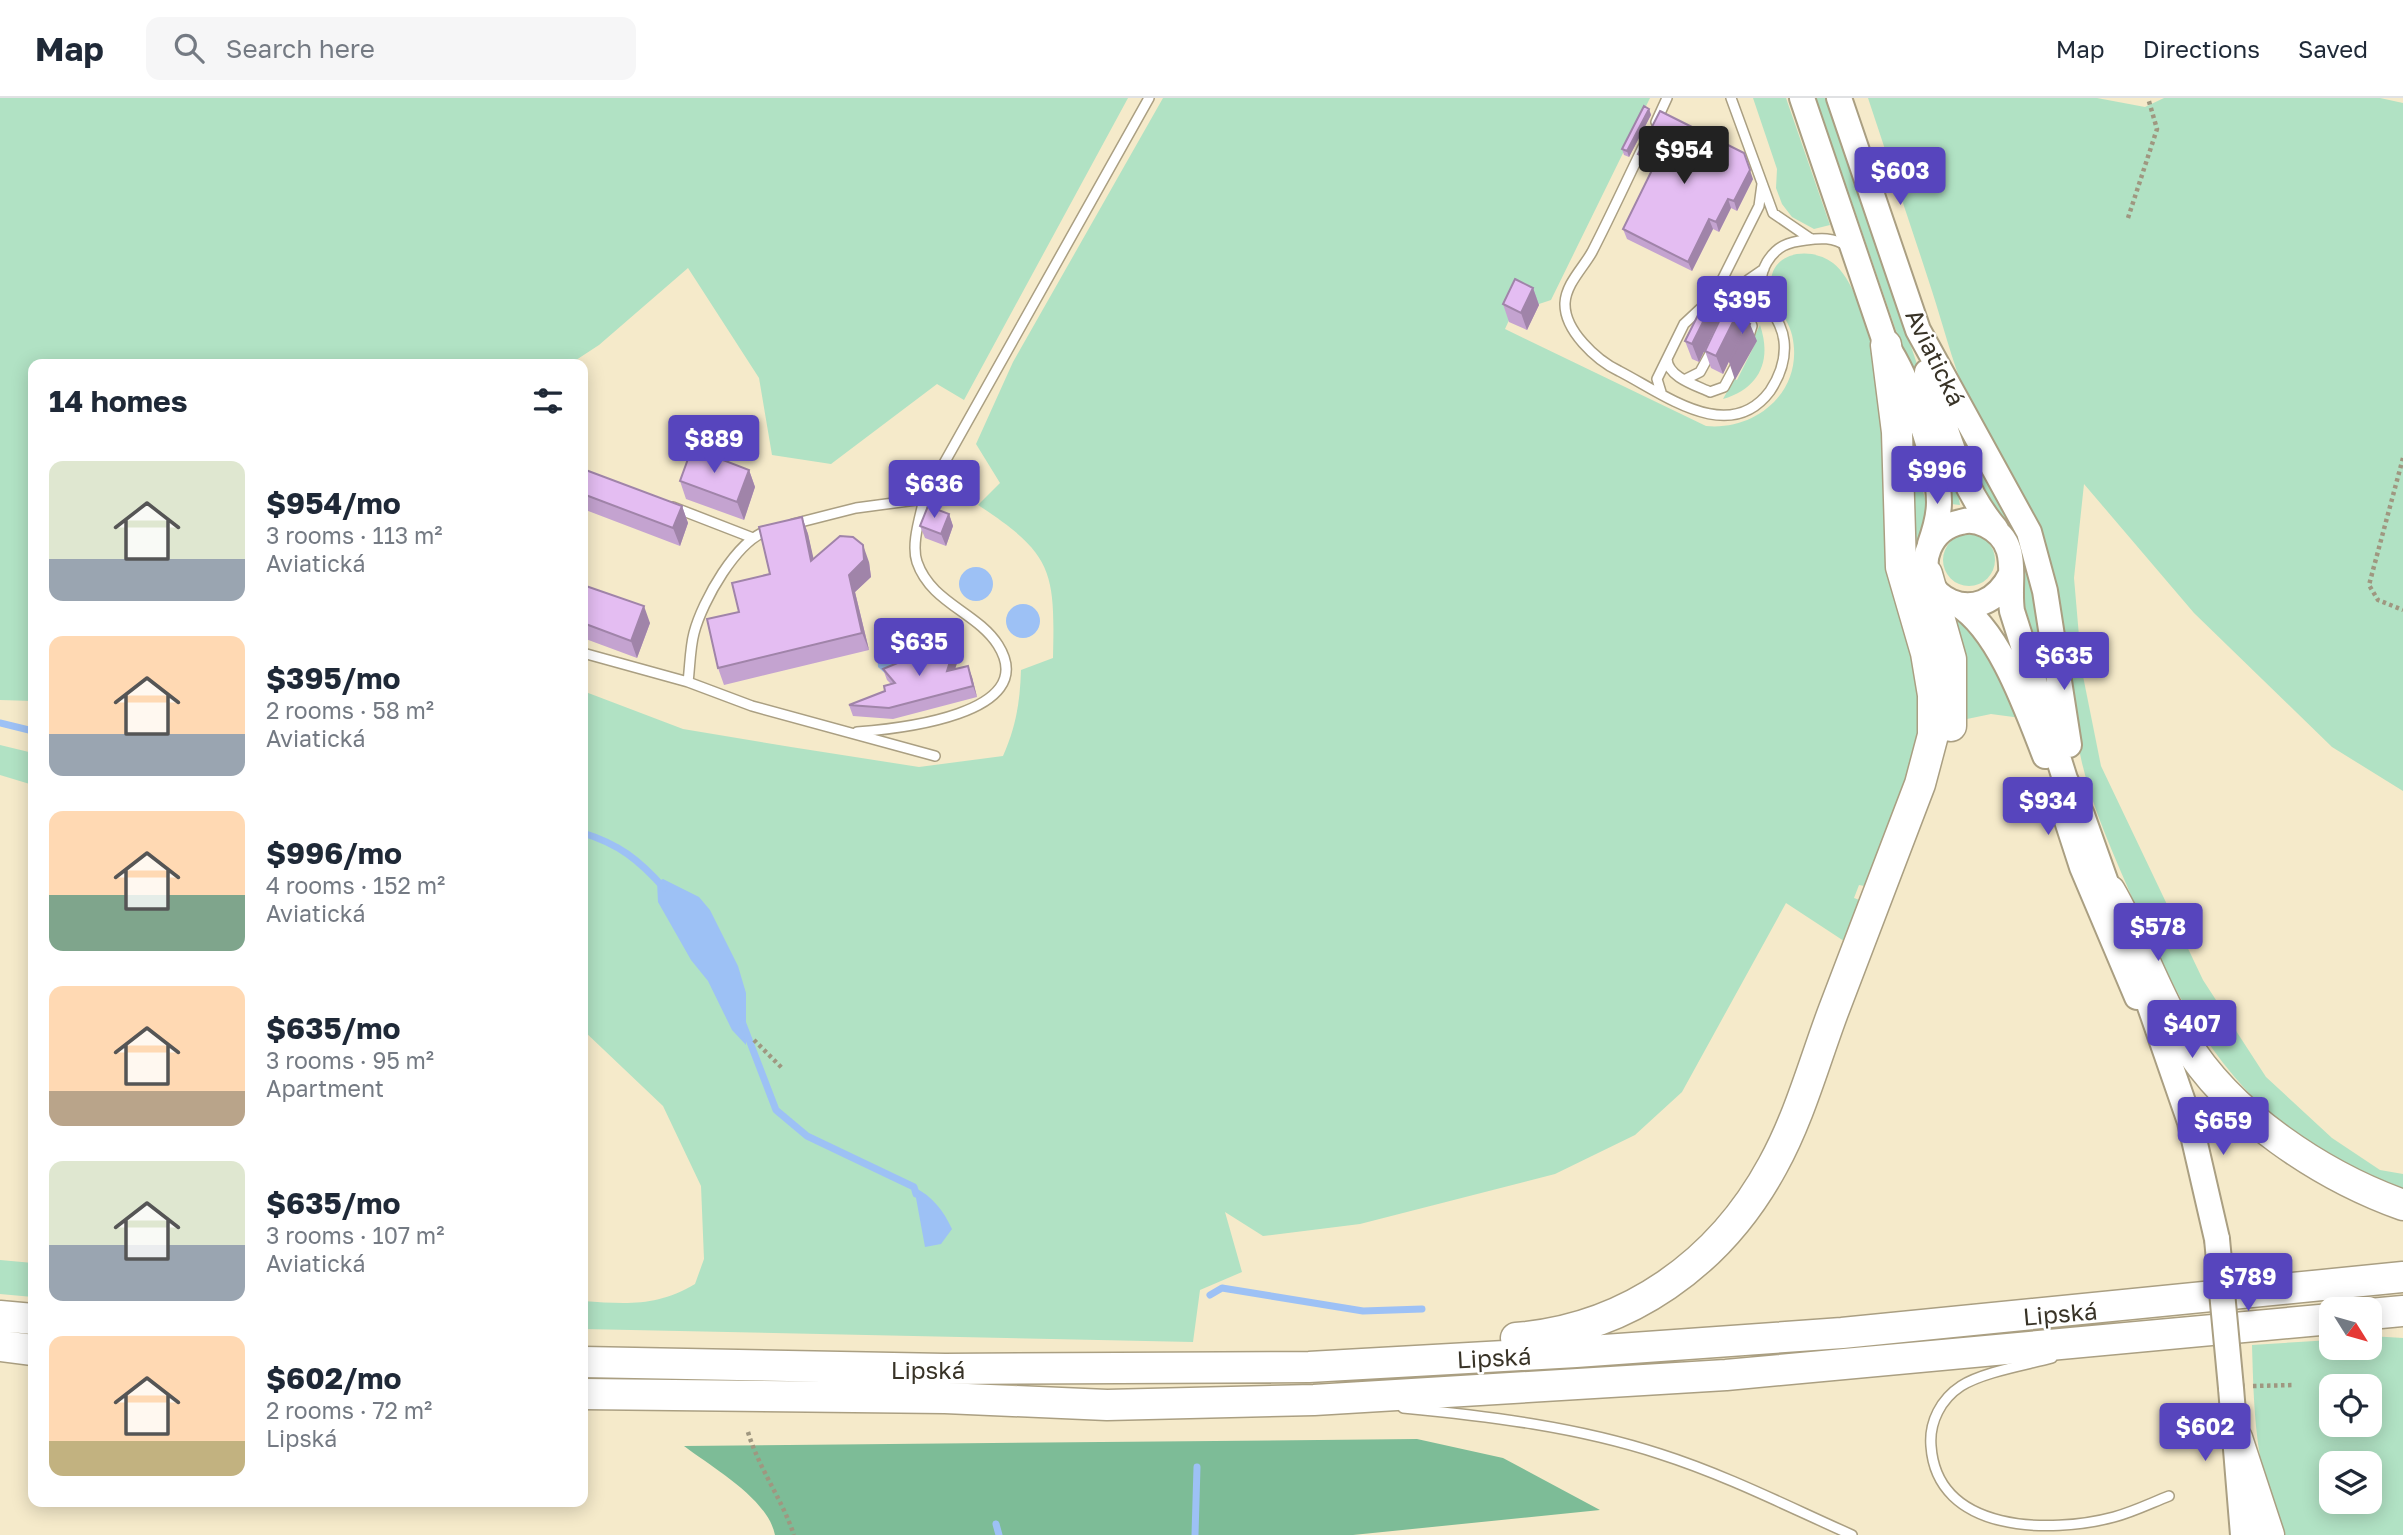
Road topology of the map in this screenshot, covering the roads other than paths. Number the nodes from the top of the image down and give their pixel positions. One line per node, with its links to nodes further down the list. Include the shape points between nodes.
1 (1150, 98): 16 (lane)
2 (1667, 98): 15 (lane, via 1565,299 1572,325 1600,360)
3 (1731, 98): 6 (lane)
4 (1802, 98): 8 (main road, Aviatická)
5 (1839, 98): 11 (main road, Aviatická)
6 (1762, 184): 7 (lane, via 1773,213); 13 (lane, via 1759,206 1714,296 1684,324)
7 (1811, 239): 8 (lane, via 1838,240); 9 (lane, via 1781,246)
8 (1857, 258): 12 (main road, Aviatická)
9 (1764, 269): 10 (lane); 15 (lane, via 1763,296 1784,339 1783,363 1768,393 1753,407 1721,417 1701,414)
10 (1742, 290): 14 (lane, via 1703,369); 14 (lane, via 1752,330 1727,382 1710,392)
11 (1918, 330): 18 (main road, via 1923,361 1964,478 1981,511); 27 (main road, Aviatická, via 2037,553)
12 (1886, 345): 20 (main road, Aviatická, via 1901,368 1936,473 1939,510); 29 (highway, via 1898,432 1901,567 1926,653 1934,715 1928,760)
13 (1667, 357): 14 (lane, via 1670,370); 15 (lane, via 1656,383)
14 (1684, 379)
15 (1663, 393)
16 (924, 499): 19 (lane, via 856,508 760,532); 25 (lane, via 916,532 916,562 946,603 998,646 1006,670 987,702 912,727)
17 (666, 504): 19 (lane)
18 (2000, 533): 20 (main road, via 1979,522 1952,524 1934,539); 21 (main road, via 2011,552)
19 (753, 538): 24 (lane, via 707,598 693,635)
20 (1927, 562): 22 (main road, via 1941,596); 29 (highway, via 1951,659 1951,729 1913,840)
21 (2011, 574): 22 (main road, via 1997,597 1982,605); 27 (main road, via 2012,611 2065,779)
22 (1957, 604): 30 (main road, via 1978,619 1994,642 2040,744 2101,915)
23 (588, 654): 24 (lane)
24 (688, 682): 25 (lane, via 752,706)
25 (857, 732): 26 (lane)
26 (936, 756)
27 (2082, 815): 28 (main road)
28 (2110, 891): 30 (main road); 31 (highway, via 2135,933 2184,1040 2215,1080 2311,1161 2357,1187)
29 (1875, 901): 46 (highway, via 1774,1163 1742,1215 1680,1277 1631,1307 1582,1326 1530,1337 1363,1349)
30 (2163, 1048): 47 (main road, bridge, via 2190,1122 2217,1239)
31 (2403, 1205)
32 (2403, 1277): 46 (highway, Lipská, via 1842,1333)
33 (2403, 1311): 34 (highway)
34 (2382, 1313)
35 (0, 1316): 36 (highway)
36 (28, 1319)
37 (2319, 1320): 38 (highway, Lipská)
38 (2258, 1327): 39 (highway); 42 (highway, Lipská)
39 (2319, 1329)
40 (2382, 1331): 41 (highway)
41 (2403, 1332)
42 (2108, 1342): 49 (highway, Lipská, via 1726,1375); 51 (lane, via 1963,1385 1946,1400 1932,1428 1936,1468 1952,1496 1969,1509 2019,1524 2094,1521)
43 (0, 1346): 44 (highway)
44 (28, 1349)
45 (588, 1362): 46 (highway, Lipská, via 945,1369)
46 (1309, 1367)
47 (2240, 1387): 50 (main road); 53 (main road, via 2226,1488)
48 (588, 1394): 49 (highway, Lipská, via 945,1398 1107,1405)
49 (1314, 1399): 52 (lane, via 1440,1411 1632,1445 1724,1478)
50 (2237, 1438): 54 (main road); 55 (highway)
51 (2169, 1496)
52 (1852, 1535)
53 (2230, 1535)
54 (2243, 1535)
55 (2269, 1535)

